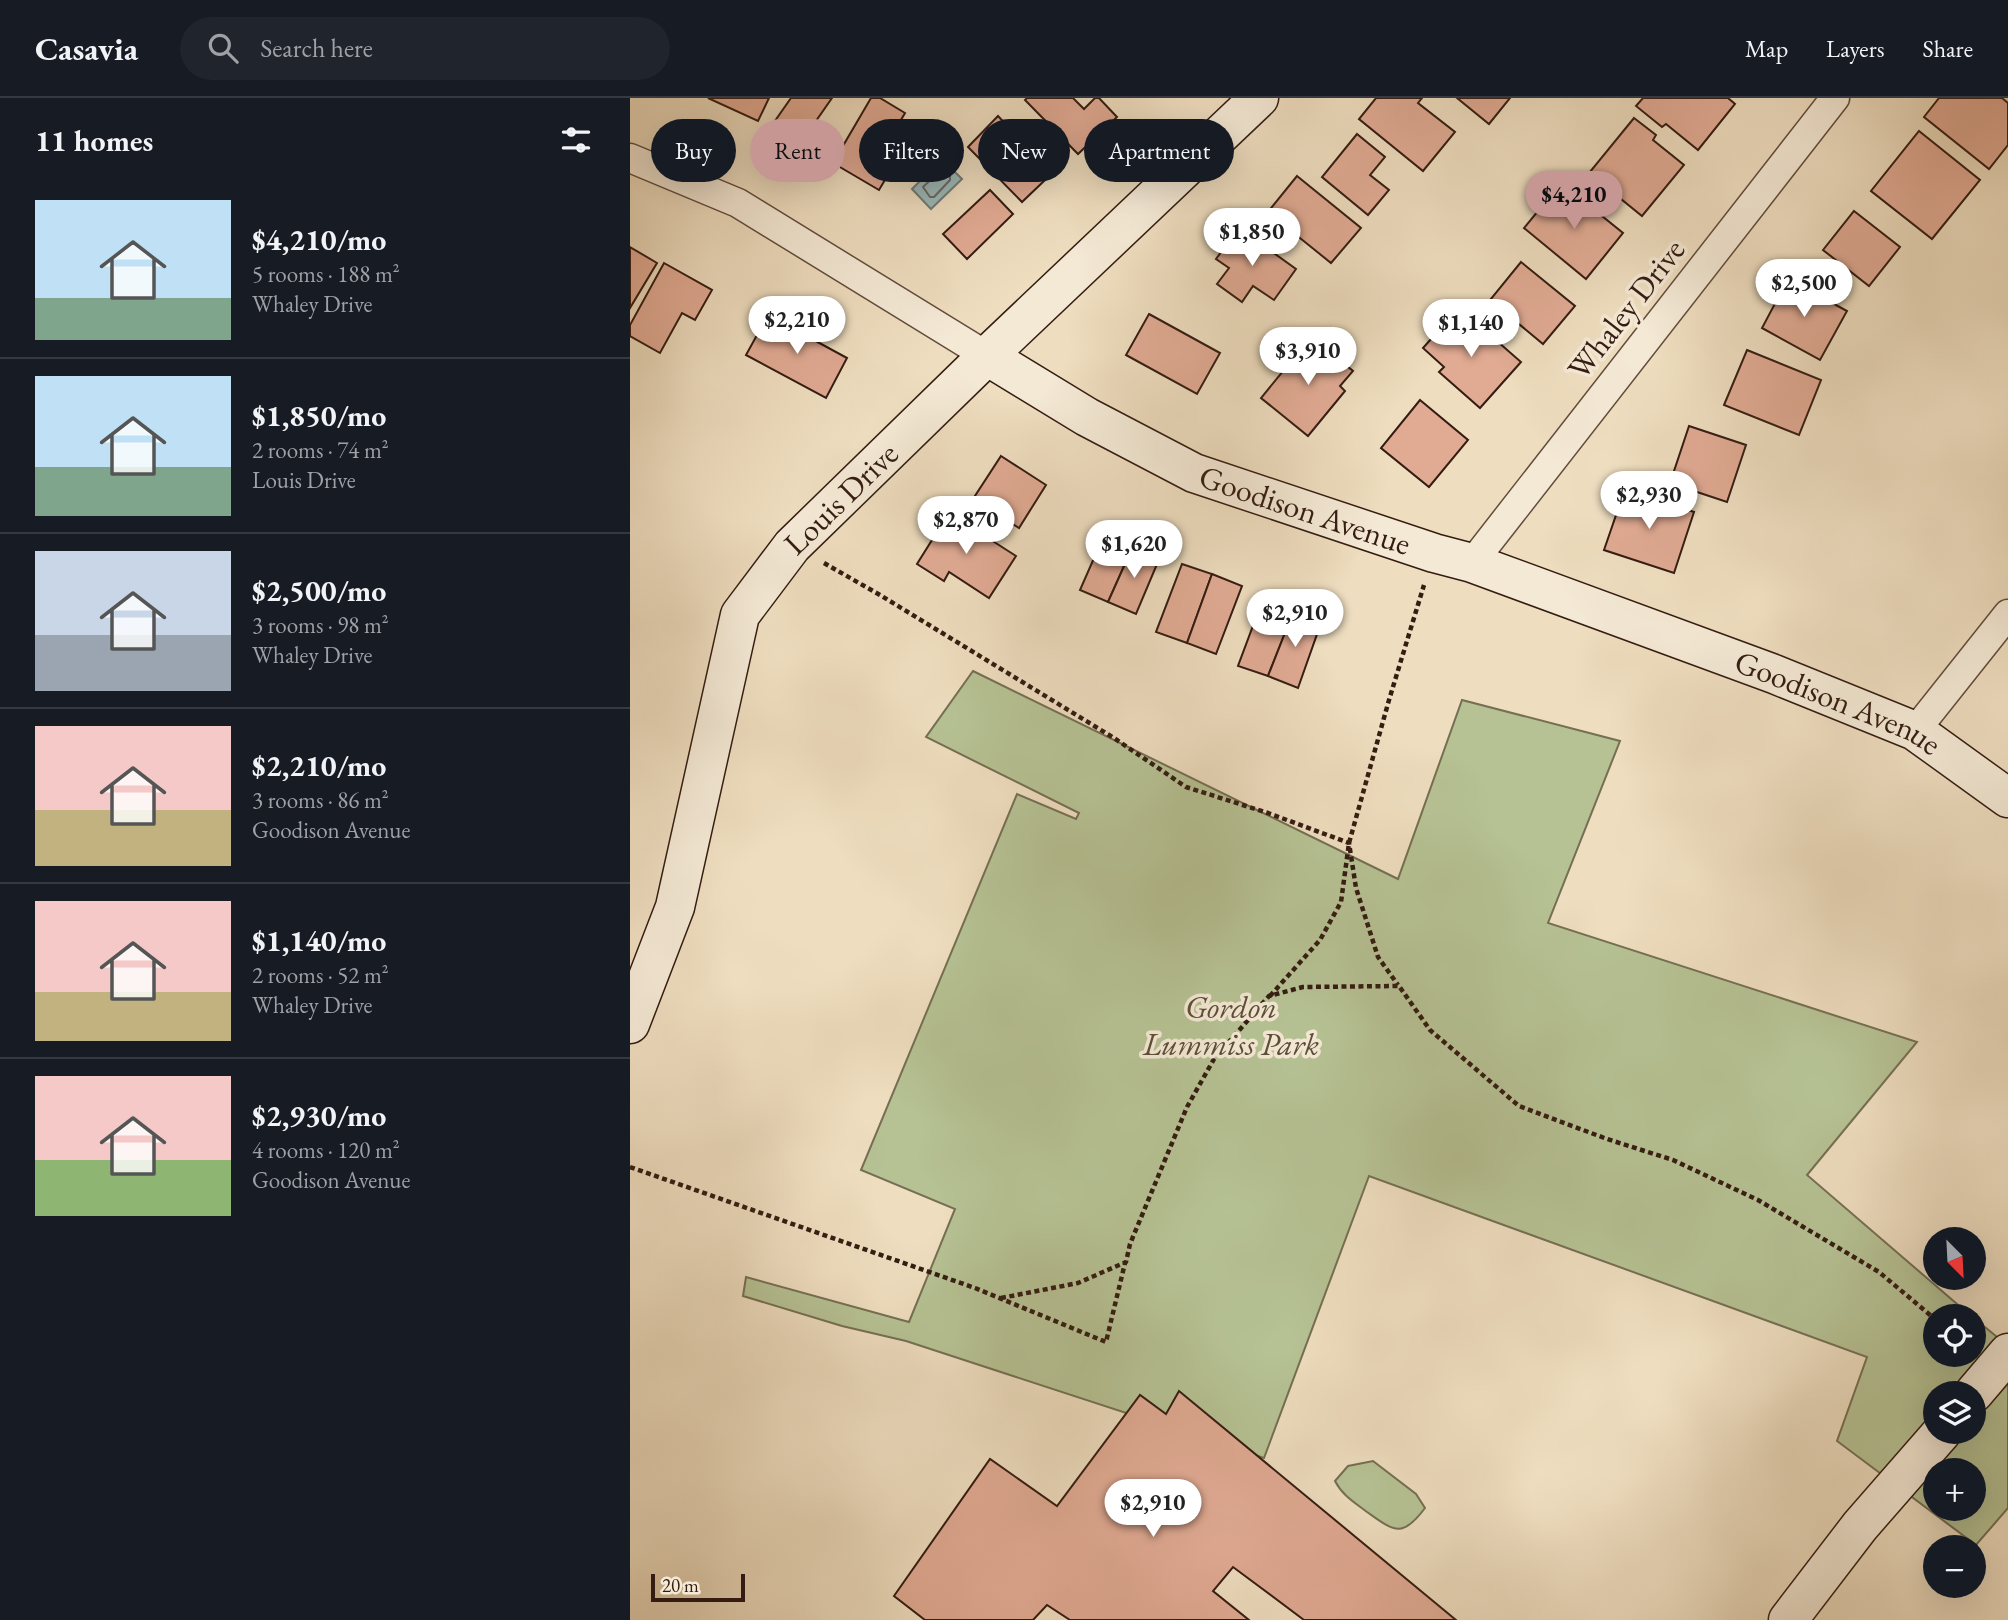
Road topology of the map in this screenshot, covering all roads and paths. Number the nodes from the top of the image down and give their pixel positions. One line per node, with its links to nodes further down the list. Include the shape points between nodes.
1 (1259, 98): 4 (street, Louis Drive)
2 (1835, 98): 7 (street, Whaley Drive)
3 (630, 159): 4 (street, Goodison Avenue, via 738,203)
4 (987, 356): 5 (street, Louis Drive); 6 (street, Goodison Avenue, via 1087,417 1194,473)
5 (792, 546): 11 (path, via 1114,738 1186,787); 14 (street, Louis Drive, via 740,615 675,907)
6 (1434, 553): 7 (street, Goodison Avenue); 11 (path)
7 (1472, 563): 9 (street, Goodison Avenue)
8 (2008, 614): 9 (street)
9 (1916, 731): 10 (street, Goodison Avenue)
10 (2008, 797)
11 (1349, 843): 12 (path, via 1356,888 1378,957); 13 (path, via 1341,902 1320,940)
12 (1399, 986): 13 (path, via 1303,987); 18 (path, via 1430,1030 1519,1106 1673,1160 1758,1200 1879,1272)
13 (1269, 996): 16 (path, via 1214,1059 1187,1107)
14 (630, 1024)
15 (630, 1167): 17 (path)
16 (1126, 1262): 17 (path, via 1079,1283); 17 (path, via 1106,1342)
17 (1001, 1298)
18 (1923, 1309)
19 (2008, 1353): 20 (street)
20 (1984, 1381)
21 (1932, 1444): 22 (street, via 1860,1526)
22 (1788, 1620)

